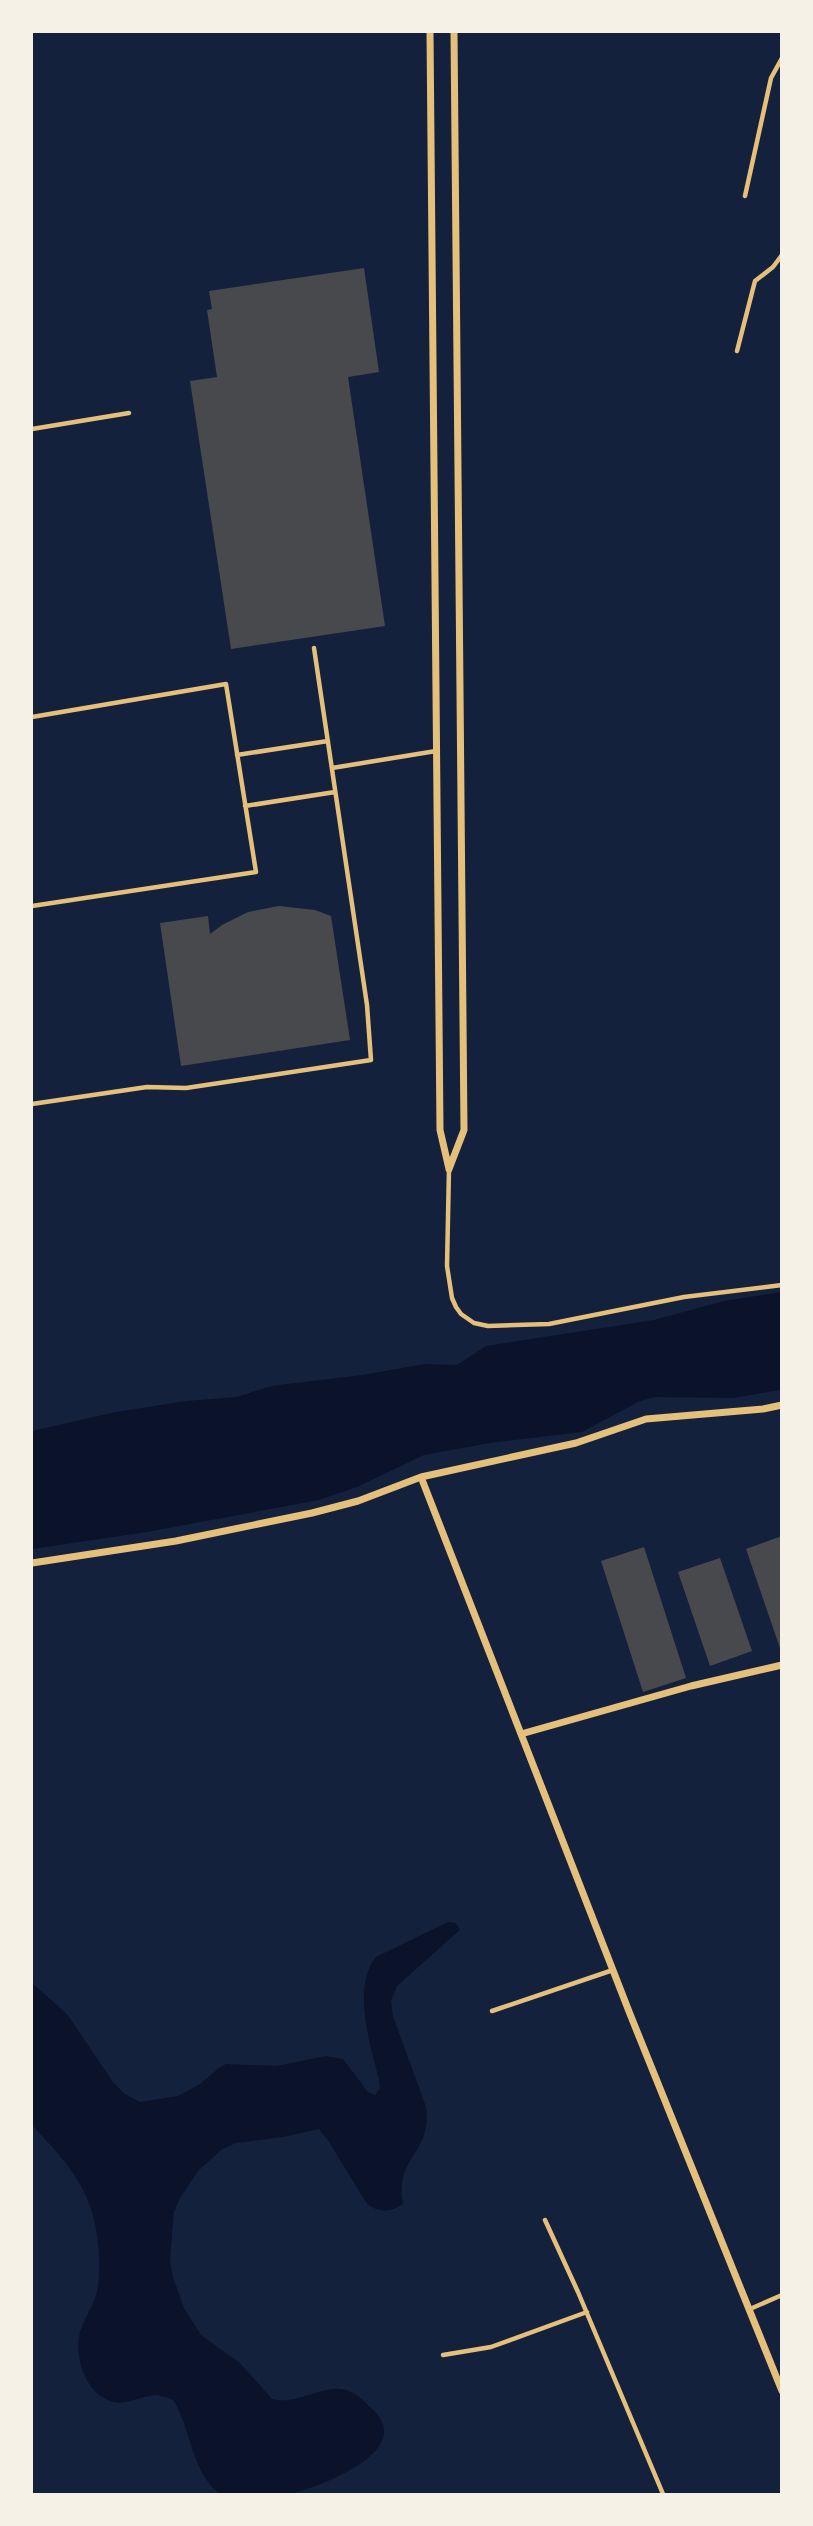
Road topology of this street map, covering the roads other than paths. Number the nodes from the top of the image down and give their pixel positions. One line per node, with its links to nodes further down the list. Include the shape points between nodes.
1 (430, 32): 12 (street)
2 (454, 32): 19 (street, via 464,1130)
3 (782, 58): 4 (lane, via 771,78)
4 (745, 196)
5 (782, 255): 6 (lane, via 755,281)
6 (737, 351)
7 (129, 413): 8 (lane)
8 (32, 429)
9 (314, 648): 11 (lane)
10 (32, 718): 13 (lane, via 226,684)
11 (328, 741): 13 (lane); 14 (lane)
12 (436, 751): 14 (lane); 19 (street, via 440,1130)
13 (237, 755): 16 (lane)
14 (331, 768): 15 (lane)
15 (335, 792): 16 (lane); 18 (lane, via 371,1060 186,1088 147,1087)
16 (245, 806): 17 (lane, via 256,873)
17 (32, 906)
18 (32, 1104)
19 (449, 1169): 20 (lane, via 447,1266 452,1298 461,1314 474,1323 549,1324 684,1297)
20 (782, 1285)
21 (782, 1405): 22 (street, via 646,1419 576,1443)
22 (421, 1477): 23 (street, via 312,1513 176,1541); 25 (street)
23 (32, 1563)
24 (782, 1665): 25 (street)
25 (521, 1734): 26 (street)
26 (613, 1970): 27 (lane); 30 (street)
27 (492, 2011)
28 (545, 2220): 31 (lane)
29 (782, 2295): 30 (lane)
30 (749, 2310): 33 (street)
31 (587, 2312): 32 (lane, via 491,2347); 34 (lane)
32 (443, 2356)
33 (782, 2391)
34 (663, 2494)

